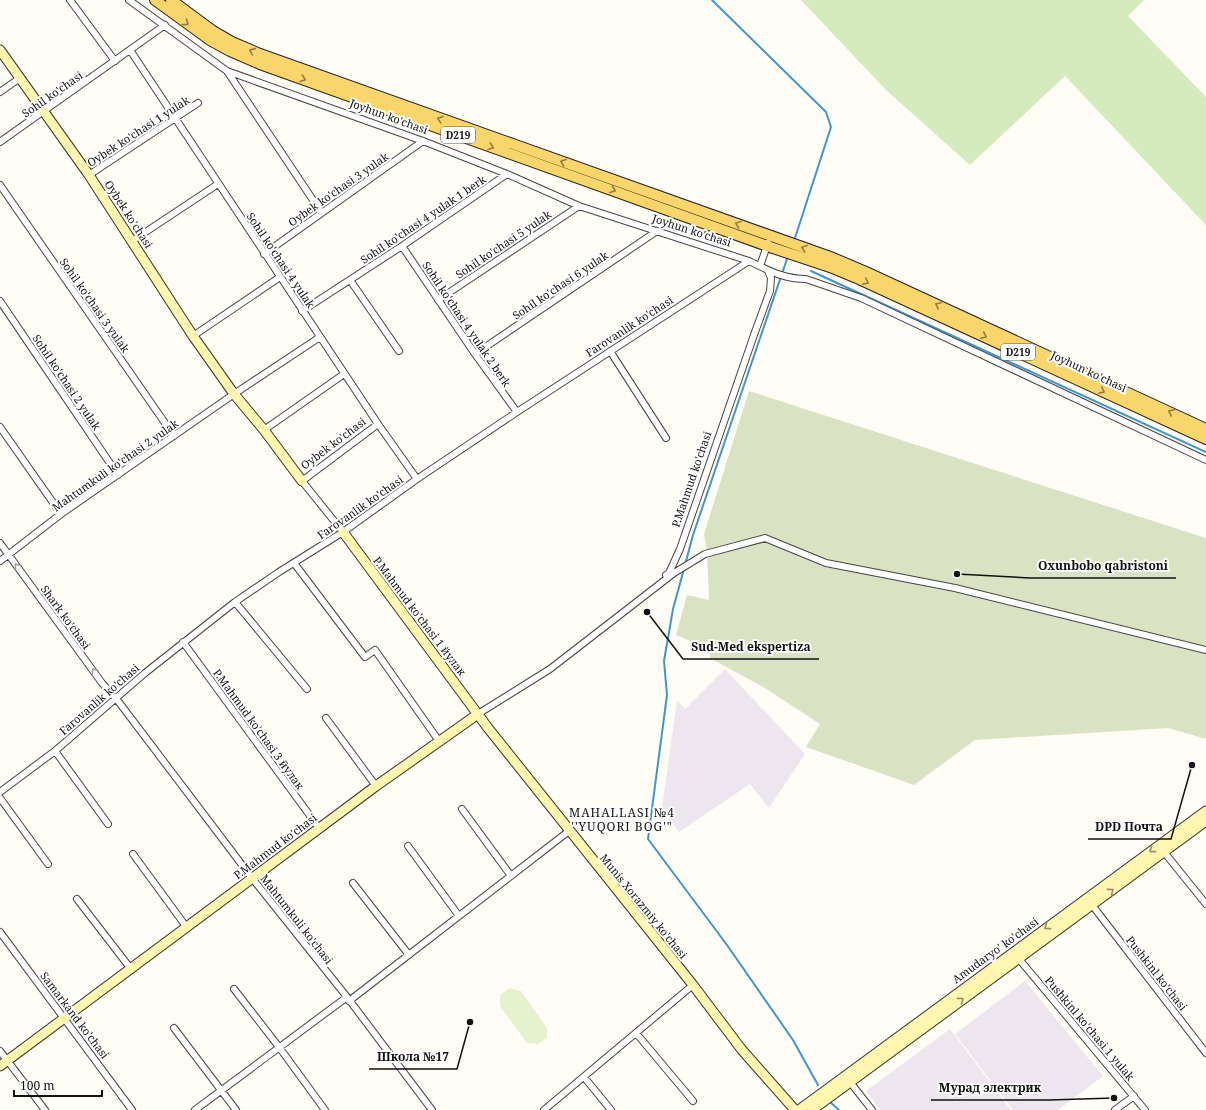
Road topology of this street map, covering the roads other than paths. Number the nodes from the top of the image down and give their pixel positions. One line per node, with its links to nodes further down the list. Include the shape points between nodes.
1 (70, 0): 8 (street)
2 (129, 0): 5 (street, Joyhun ko'chasi)
3 (155, 0): 27 (main road, Joyhun ko'chasi / D219, one-way to 27, via 210,40 260,64)
4 (171, 0): 24 (main road, Joyhun ko'chasi / D219, one-way to 4, via 260,54 232,42)
5 (165, 25): 7 (street, Sohil ko'chasi); 9 (street, Joyhun ko'chasi)
6 (0, 50): 10 (street, Oybek ko'chasi)
7 (130, 50): 8 (street, Sohil ko'chasi); 14 (street, Sohil ko'chasi 4 yulak)
8 (115, 61): 13 (street, Sohil ko'chasi)
9 (227, 71): 15 (street, Joyhun ko'chasi); 22 (street)
10 (20, 78): 11 (street); 13 (street, Oybek ko'chasi)
11 (0, 92)
12 (198, 103): 14 (street, Oybek ko'chasi 1 yulak)
13 (44, 112): 16 (street, Sohil ko'chasi); 18 (street, Oybek ko'chasi)
14 (175, 118): 18 (street, Oybek ko'chasi 1 yulak); 19 (street, Sohil ko'chasi 4 yulak)
15 (423, 141): 17 (street, Joyhun ko'chasi); 22 (street, Oybek ko'chasi 3 yulak)
16 (0, 142)
17 (507, 174): 21 (street, Joyhun ko'chasi); 26 (street, Sohil ko'chasi 4 yulak 1 berk)
18 (89, 175): 25 (street, Oybek ko'chasi)
19 (218, 184): 25 (street); 28 (street, Sohil ko'chasi 4 yulak)
20 (0, 185): 50 (street, Sohil ko'chasi 3 yulak)
21 (579, 206): 23 (street, Joyhun ko'chasi); 35 (street, Sohil ko'chasi 5 yulak)
22 (321, 212): 28 (street, Oybek ko'chasi 3 yulak)
23 (657, 231): 29 (street, Joyhun ko'chasi); 42 (street, Sohil ko'chasi 6 yulak)
24 (773, 236): 27 (street); 30 (main road, D219, one-way to 24)
25 (132, 241): 38 (street, Oybek ko'chasi)
26 (402, 246): 34 (street, Sohil ko'chasi 4 yulak 1 berk); 35 (street, Sohil ko'chasi 4 yulak 2 berk)
27 (770, 247): 30 (main road, D219); 31 (street)
28 (264, 254): 33 (street, Sohil ko'chasi 4 yulak)
29 (749, 261): 31 (street, Joyhun ko'chasi); 40 (street, Farovanlik ko'chasi)
30 (832, 262): 48 (main road, Joyhun ko'chasi / D219, one-way to 30, via 881,279); 52 (main road, Joyhun ko'chasi / D219, one-way to 52, via 859,279)
31 (760, 266): 32 (street, Joyhun ko'chasi)
32 (768, 271): 53 (street, Joyhun ko'chasi, via 806,279 861,298); 66 (street, P.Mahmud ko'chasi, via 771,278 770,291 680,549 669,573)
33 (280, 277): 37 (street, Sohil ko'chasi 4 yulak); 38 (street)
34 (350, 280): 37 (street, Sohil ko'chasi 4 yulak 1 berk); 41 (street)
35 (438, 300): 42 (street, Sohil ko'chasi 4 yulak 2 berk)
36 (0, 301): 54 (street, Sohil ko'chasi 2 yulak)
37 (302, 311): 39 (street, Sohil ko'chasi 4 yulak)
38 (192, 336): 44 (street, Oybek ko'chasi)
39 (320, 337): 43 (street, Sohil ko'chasi 4 yulak); 44 (street)
40 (610, 351): 45 (street, Farovanlik ko'chasi); 51 (street)
41 (399, 352)
42 (475, 354): 45 (street, Sohil ko'chasi 4 yulak 2 berk)
43 (344, 374): 46 (street, Sohil ko'chasi 4 yulak); 49 (street)
44 (234, 394): 49 (street, Oybek ko'chasi); 50 (street, Mahtumkuli ko'chasi 2 yulak)
45 (517, 412): 55 (street, Farovanlik ko'chasi)
46 (378, 424): 55 (street, Sohil ko'chasi 4 yulak); 56 (street, Oybek ko'chasi)
47 (0, 426): 57 (street)
48 (1206, 429)
49 (264, 430): 56 (street, Oybek ko'chasi)
50 (174, 436): 54 (street, Mahtumkuli ko'chasi 2 yulak)
51 (666, 438)
52 (1206, 439)
53 (1206, 460)
54 (118, 474): 57 (street, Mahtumkuli ko'chasi 2 yulak)
55 (417, 479): 58 (street, Farovanlik ko'chasi)
56 (302, 481): 58 (street, Oybek ko'chasi)
57 (61, 514): 60 (street, Mahtumkuli ko'chasi 2 yulak)
58 (343, 532): 62 (street, Farovanlik ko'chasi); 69 (street, P.Mahmud ko'chasi 1 йулак)
59 (0, 543): 60 (street, Shark ko'chasi)
60 (8, 554): 61 (street, Mahtumkuli ko'chasi 2 yulak); 68 (street, Shark ko'chasi, one-way to 60)
61 (0, 561)
62 (294, 563): 63 (street, Farovanlik ko'chasi); 71 (street, via 365,657 376,650)
63 (235, 602): 64 (street, Farovanlik ko'chasi); 67 (street)
64 (183, 642): 68 (street, Farovanlik ko'chasi); 80 (street, P.Mahmud ko'chasi 3 йулак)
65 (1206, 650): 66 (street, P.Mahmud ko'chasi, via 955,588 826,563 765,538 705,554 674,573)
66 (570, 654): 69 (street, P.Mahmud ko'chasi)
67 (307, 689)
68 (117, 700): 72 (street, Farovanlik ko'chasi); 87 (street, Mahtumkuli ko'chasi)
69 (478, 714): 71 (street, P.Mahmud ko'chasi); 81 (street, Munis Xorazmiy ko'chasi)
70 (326, 718): 73 (street)
71 (439, 741): 73 (street, P.Mahmud ko'chasi)
72 (55, 751): 74 (street, Farovanlik ko'chasi); 79 (street)
73 (376, 786): 80 (street, P.Mahmud ko'chasi)
74 (0, 792)
75 (0, 798): 85 (street)
76 (462, 809): 86 (street)
77 (1206, 811): 90 (street, Amudaryo' ko'chasi, one-way to 90)
78 (1206, 820): 83 (street)
79 (108, 824)
80 (319, 828): 87 (street, P.Mahmud ko'chasi)
81 (569, 831): 86 (street); 98 (street, Munis Xorazmiy ko'chasi)
82 (408, 846): 92 (street)
83 (1164, 852): 90 (street, one-way to 83); 91 (street)
84 (133, 854): 93 (street)
85 (48, 864)
86 (511, 876): 92 (street)
87 (252, 878): 93 (street, P.Mahmud ko'chasi); 100 (street, Mahtumkuli ko'chasi)
88 (353, 883): 95 (street)
89 (77, 899): 97 (street)
90 (1089, 902): 96 (street); 106 (street, Pushkinl ko'chasi); 122 (street, Amudaryo' ko'chasi, one-way to 122)
91 (1206, 904)
92 (459, 916): 95 (street)
93 (186, 928): 97 (street, P.Mahmud ko'chasi)
94 (0, 932): 101 (street, Samarkand ko'chasi)
95 (409, 955): 100 (street)
96 (1019, 958): 109 (street, one-way to 96); 111 (street, Pushkinl ko'chasi 1 yulak)
97 (131, 969): 101 (street, P.Mahmud ko'chasi)
98 (693, 985): 103 (street); 121 (street, Munis Xorazmiy ko'chasi, via 742,1050)
99 (234, 989): 104 (street)
100 (348, 999): 104 (street); 113 (street, Mahtumkuli ko'chasi)
101 (65, 1018): 107 (street, P.Mahmud ko'chasi); 115 (street, Samarkand ko'chasi)
102 (174, 1028): 110 (street)
103 (636, 1034): 108 (street); 112 (street)
104 (279, 1047): 110 (street); 118 (street)
105 (0, 1051): 107 (street)
106 (1206, 1053)
107 (3, 1063): 114 (street)
108 (584, 1077): 119 (street); 120 (street)
109 (850, 1082): 123 (street); 124 (street)
110 (220, 1090): 116 (street); 117 (street)
111 (1134, 1096): 125 (street); 126 (street, Pushkinl ko'chasi 1 yulak)
112 (693, 1101)
113 (430, 1109)
114 (45, 1110)
115 (132, 1110)
116 (195, 1110)
117 (236, 1110)
118 (325, 1110)
119 (544, 1110)
120 (611, 1110)
121 (795, 1110)
122 (799, 1110)
123 (812, 1110)
124 (872, 1110)
125 (1115, 1110)
126 (1145, 1110)

